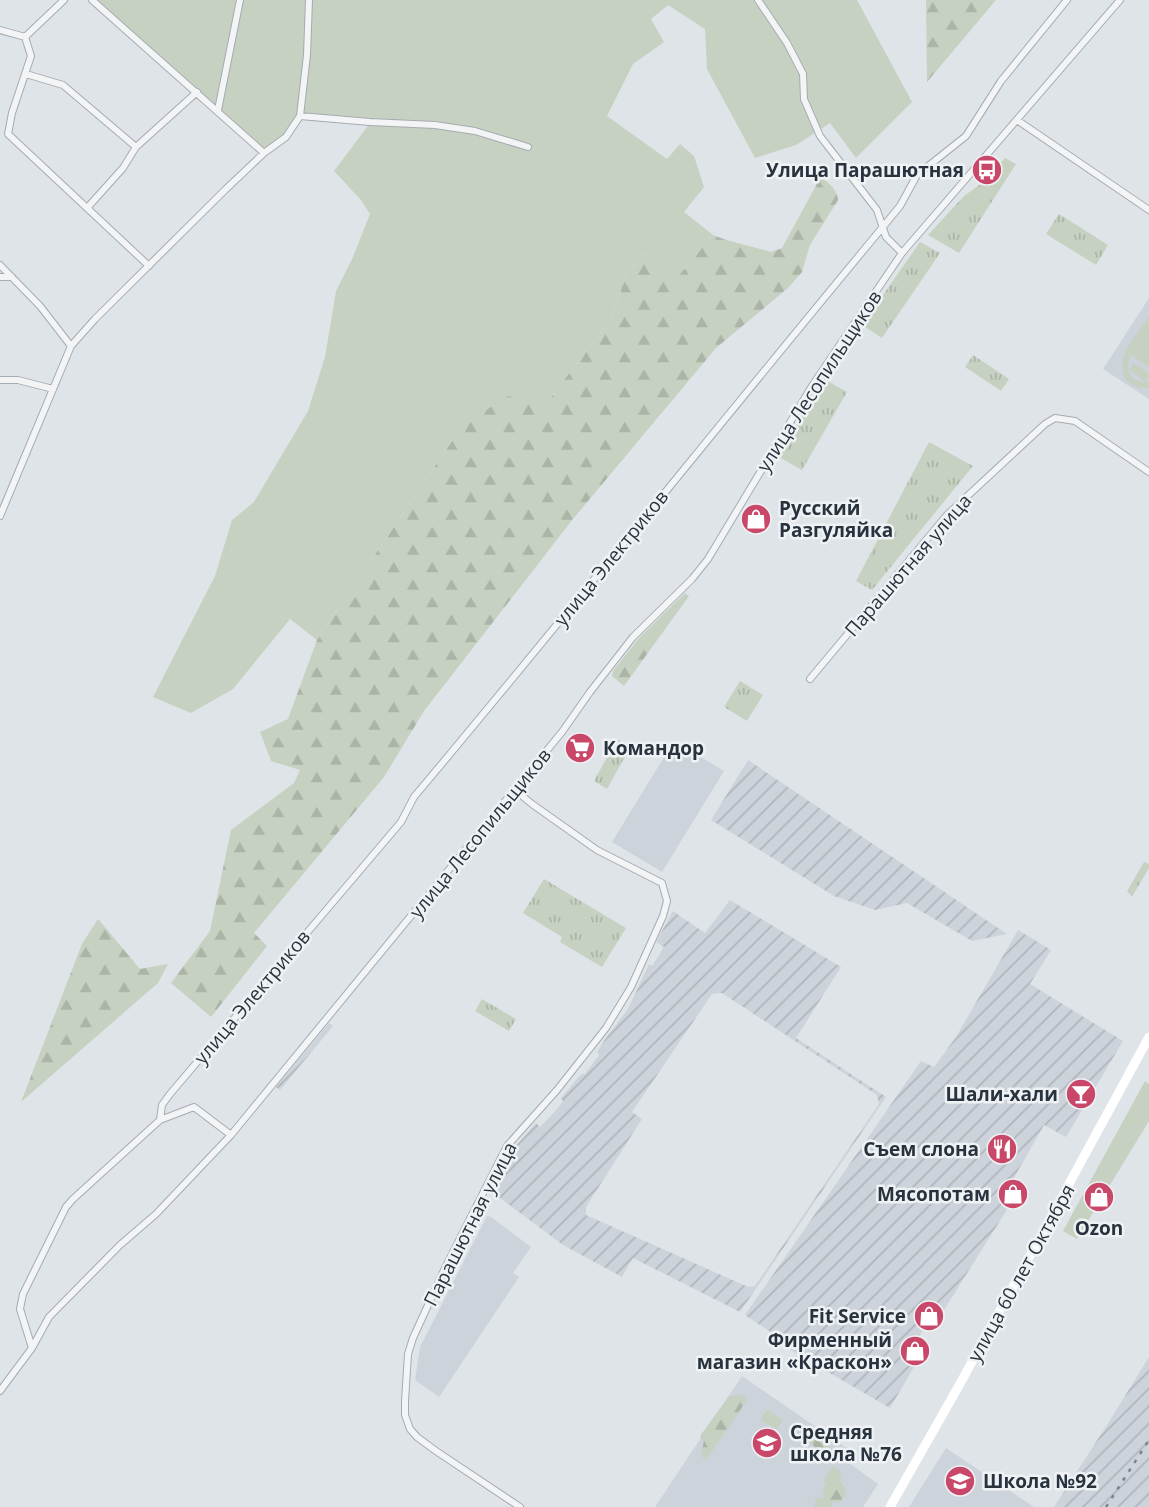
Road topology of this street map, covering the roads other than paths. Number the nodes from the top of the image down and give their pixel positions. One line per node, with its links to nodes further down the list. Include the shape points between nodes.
1 (64, 0): 9 (street)
2 (92, 0): 11 (street)
3 (240, 0): 12 (street)
4 (309, 0): 13 (street)
5 (758, 0): 20 (street, via 803,74 804,99 820,136 877,210)
6 (1067, 0): 20 (street, улица Электриков, via 1001,81 966,136 917,175)
7 (1120, 0): 14 (street, улица Лесопильщиков)
8 (0, 30): 9 (street)
9 (25, 37): 10 (street, via 31,56)
10 (26, 74): 15 (street, via 63,85); 18 (street, via 8,134)
11 (197, 92): 12 (street); 15 (street)
12 (218, 110): 17 (street)
13 (300, 116): 16 (street, via 435,125); 17 (street, via 286,137)
14 (1017, 120): 19 (street); 21 (street, улица Лесопильщиков)
15 (136, 146): 18 (street)
16 (528, 147)
17 (264, 153): 23 (street)
18 (88, 207): 23 (street)
19 (1149, 211)
20 (883, 228): 21 (street); 34 (street, улица Электриков, via 414,797 401,822 170,1094)
21 (902, 253): 32 (street, улица Лесопильщиков, via 812,386 701,568 633,637)
22 (0, 265): 25 (street)
23 (149, 266): 26 (street)
24 (0, 277): 25 (street)
25 (12, 277): 26 (street)
26 (71, 345): 28 (street)
27 (0, 380): 28 (street)
28 (53, 389): 30 (street)
29 (1149, 472): 31 (street, Парашютная улица, via 1075,421 1055,418 1045,424 947,515)
30 (0, 516)
31 (810, 679)
32 (515, 790): 35 (street, улица Лесопильщиков); 38 (street, Парашютная улица, via 597,850 664,885 667,901 620,1008 507,1146 444,1268 408,1354 405,1415 410,1429)
33 (1148, 1040): 39 (main road, улица 60 лет Октября)
34 (160, 1120): 35 (street, via 194,1107); 36 (street, via 66,1208 23,1294 20,1309)
35 (231, 1135): 36 (street, улица Лесопильщиков, via 49,1317)
36 (32, 1348): 37 (street, улица Лесопильщиков)
37 (0, 1391)
38 (520, 1507)
39 (890, 1507)

